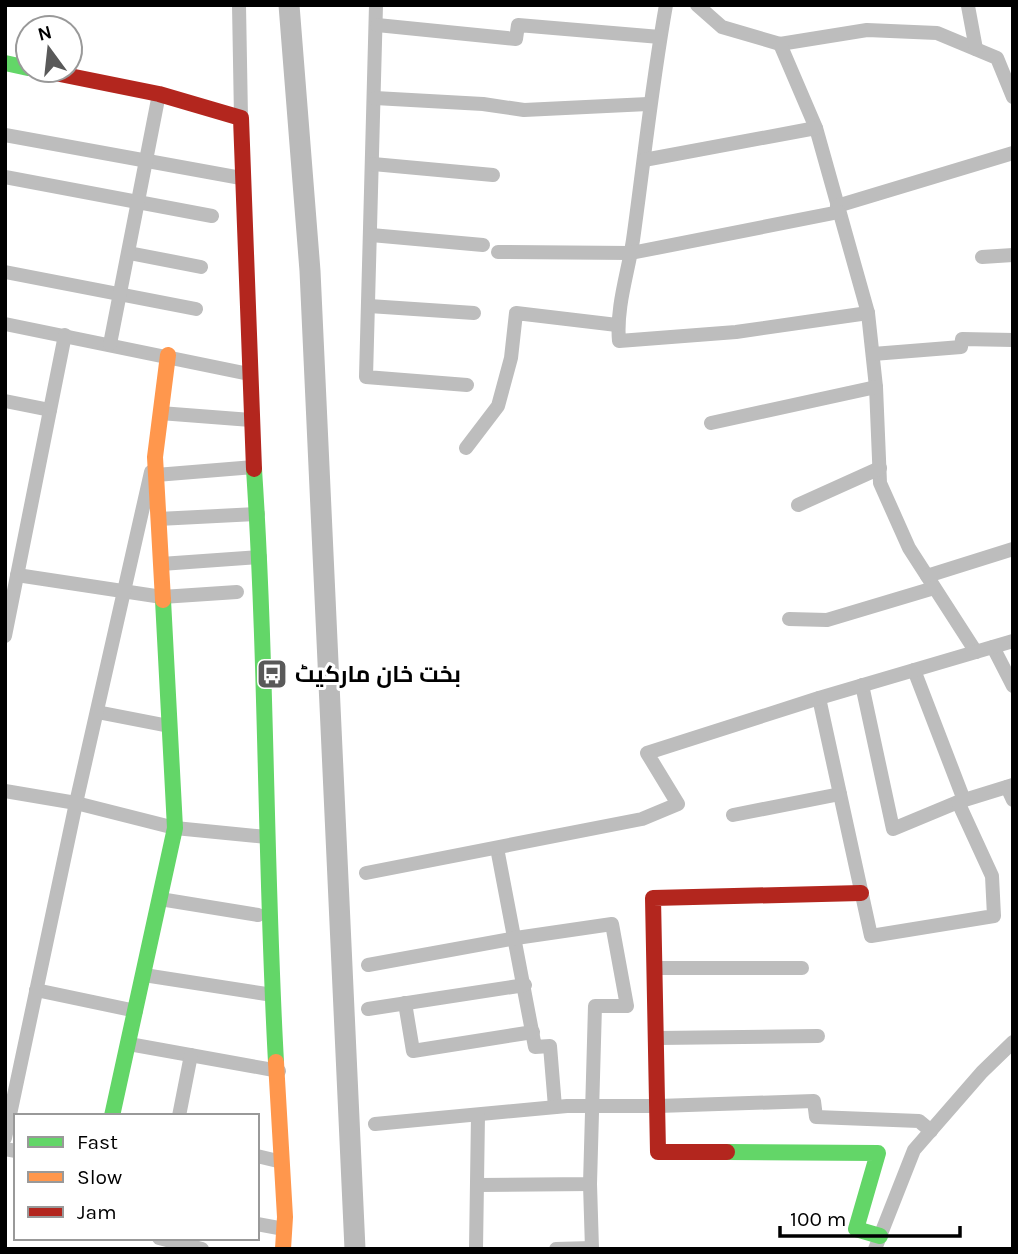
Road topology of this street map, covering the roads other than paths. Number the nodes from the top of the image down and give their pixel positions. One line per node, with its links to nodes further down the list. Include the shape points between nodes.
1 (239, 5): 15 (street)
2 (376, 5): 6 (street)
3 (666, 5): 7 (street)
4 (697, 5): 8 (street, via 722,27)
5 (970, 6): 9 (street)
6 (377, 25): 7 (street, via 516,39 518,25); 13 (street)
7 (660, 37): 14 (street)
8 (780, 44): 9 (street, via 867,30 937,33); 16 (street)
9 (976, 49): 11 (street, via 997,58)
10 (84, 79): 12 (street)
11 (1011, 88)
12 (159, 94): 15 (street); 20 (street)
13 (375, 98): 14 (street, via 524,110); 21 (street)
14 (648, 104): 19 (street)
15 (241, 118): 24 (street)
16 (816, 128): 19 (street); 26 (street)
17 (5, 135): 20 (street)
18 (1013, 153): 26 (street)
19 (644, 160): 32 (street)
20 (146, 162): 24 (street); 25 (street)
21 (373, 164): 22 (street); 28 (street)
22 (493, 174)
23 (5, 177): 25 (street)
24 (241, 178): 49 (street)
25 (138, 203): 27 (street); 31 (street)
26 (838, 209): 32 (street); 41 (street)
27 (212, 216)
28 (371, 235): 29 (street); 38 (street)
29 (483, 244)
30 (498, 252): 32 (street)
31 (129, 253): 35 (street); 37 (street)
32 (631, 253): 43 (street)
33 (1013, 255): 34 (street)
34 (982, 257)
35 (201, 267)
36 (5, 272): 37 (street)
37 (120, 295): 39 (street); 46 (street)
38 (369, 306): 40 (street); 50 (street, via 366,377)
39 (196, 309)
40 (474, 313)
41 (868, 313): 43 (street, via 736,332 619,341); 47 (street)
42 (5, 324): 44 (street)
43 (617, 325): 57 (street, via 516,313 511,358 498,406)
44 (65, 335): 46 (street); 53 (street)
45 (1013, 340): 47 (street, via 962,339 961,347)
46 (110, 344): 48 (street)
47 (873, 354): 51 (street)
48 (168, 355): 49 (street); 54 (street)
49 (249, 373): 55 (street)
50 (467, 384)
51 (876, 387): 56 (street); 60 (street)
52 (5, 401): 53 (street)
53 (50, 410): 68 (street)
54 (160, 412): 55 (street); 58 (street)
55 (251, 421): 59 (street)
56 (711, 423)
57 (466, 448)
58 (155, 457): 61 (street); 71 (street)
59 (254, 467): 61 (street); 63 (street)
60 (880, 468): 62 (street); 69 (street, via 880,483)
61 (156, 475): 64 (street)
62 (798, 505)
63 (257, 514): 64 (street); 66 (street)
64 (158, 519): 67 (street)
65 (1013, 549): 69 (street)
66 (260, 558): 67 (street); 91 (street)
67 (161, 564): 72 (street)
68 (14, 569): 71 (street); 74 (street)
69 (930, 582): 73 (street, via 827,620); 77 (street)
70 (237, 592): 72 (street)
71 (124, 593): 72 (street); 82 (street)
72 (162, 597): 83 (street)
73 (789, 619)
74 (5, 636)
75 (1013, 641): 76 (street)
76 (993, 647): 77 (street); 80 (street)
77 (976, 652): 78 (street)
78 (914, 670): 79 (street); 87 (street)
79 (862, 685): 81 (street); 87 (street, via 893,829)
80 (1013, 686)
81 (819, 698): 86 (street); 92 (street, via 648,753 678,804 642,819)
82 (97, 712): 83 (street); 88 (street)
83 (169, 726): 90 (street)
84 (5, 791): 88 (street)
85 (1011, 791): 87 (street)
86 (840, 794): 89 (street); 94 (street)
87 (961, 801): 94 (street, via 992,876 994,916 870,936)
88 (76, 803): 90 (street); 103 (street)
89 (733, 815)
90 (175, 828): 91 (street); 95 (street)
91 (267, 837): 104 (street)
92 (497, 848): 93 (street); 97 (street)
93 (366, 873)
94 (861, 893): 99 (street, via 653,898)
95 (160, 899): 96 (street); 101 (street)
96 (258, 915)
97 (516, 938): 98 (street); 102 (street); 115 (street, via 612,924 627,1006 595,1006)
98 (368, 965)
99 (656, 968): 100 (street); 110 (street)
100 (802, 968)
101 (144, 975): 104 (street); 107 (street)
102 (524, 985): 105 (street); 108 (street)
103 (37, 990): 107 (street); 123 (street)
104 (273, 995): 114 (street)
105 (405, 1003): 106 (street); 108 (street, via 413,1051)
106 (368, 1009)
107 (136, 1011): 112 (street)
108 (533, 1032): 116 (street, via 535,1047 550,1046)
109 (818, 1036): 110 (street)
110 (659, 1038): 117 (street)
111 (1013, 1042): 122 (street)
112 (129, 1044): 113 (street); 118 (street)
113 (191, 1055): 114 (street); 119 (street)
114 (278, 1072): 125 (street)
115 (593, 1106): 116 (street); 117 (street); 126 (street)
116 (555, 1107): 120 (street)
117 (658, 1107): 122 (street, via 814,1101 816,1117 919,1121); 131 (street, via 658,1152 878,1153 856,1228)
118 (112, 1114)
119 (179, 1114)
120 (478, 1115): 121 (street); 127 (street)
121 (375, 1124)
122 (931, 1131): 131 (street, via 914,1150)
123 (5, 1138)
124 (259, 1156): 125 (street)
125 (282, 1162): 129 (street)
126 (590, 1184): 127 (street); 136 (street)
127 (479, 1185): 134 (street)
128 (259, 1224): 129 (street)
129 (284, 1229): 133 (street)
130 (165, 1240): 132 (street)
131 (878, 1242)
132 (202, 1249)
133 (283, 1249)
134 (476, 1249)
135 (556, 1249): 136 (street)
136 (592, 1249)

